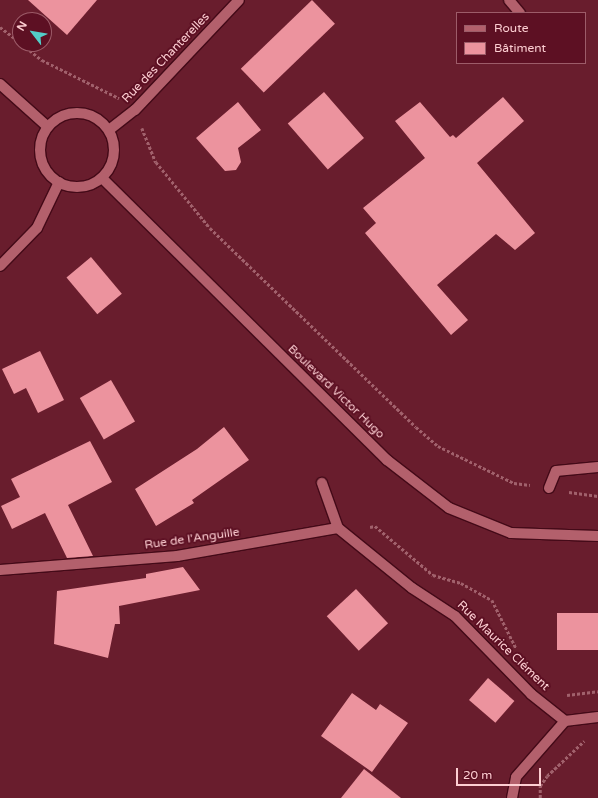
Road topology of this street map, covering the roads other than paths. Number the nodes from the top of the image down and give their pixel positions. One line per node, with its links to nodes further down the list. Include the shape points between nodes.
1 (239, 0): 6 (street, Rue des Chanterelles, via 134,112)
2 (509, 0): 3 (street)
3 (519, 12)
4 (0, 84): 5 (street)
5 (48, 127): 6 (street, via 57,119 79,112 101,121); 8 (street, via 42,138 43,164)
6 (109, 130): 7 (street, via 113,139 113,160)
7 (102, 178): 8 (street, via 81,187); 14 (street, Boulevard Victor Hugo, via 387,460 449,508 511,533)
8 (59, 182): 9 (street, via 37,228)
9 (0, 266)
10 (598, 467): 12 (street, via 556,471)
11 (322, 483): 13 (street)
12 (548, 488)
13 (338, 528): 15 (street, Rue de l'Anguille, via 177,556); 17 (street, Rue Maurice Clément, via 412,588 455,616 531,694)
14 (598, 536)
15 (0, 570)
16 (598, 716): 17 (street)
17 (565, 721): 18 (street, via 516,777)
18 (512, 798)

